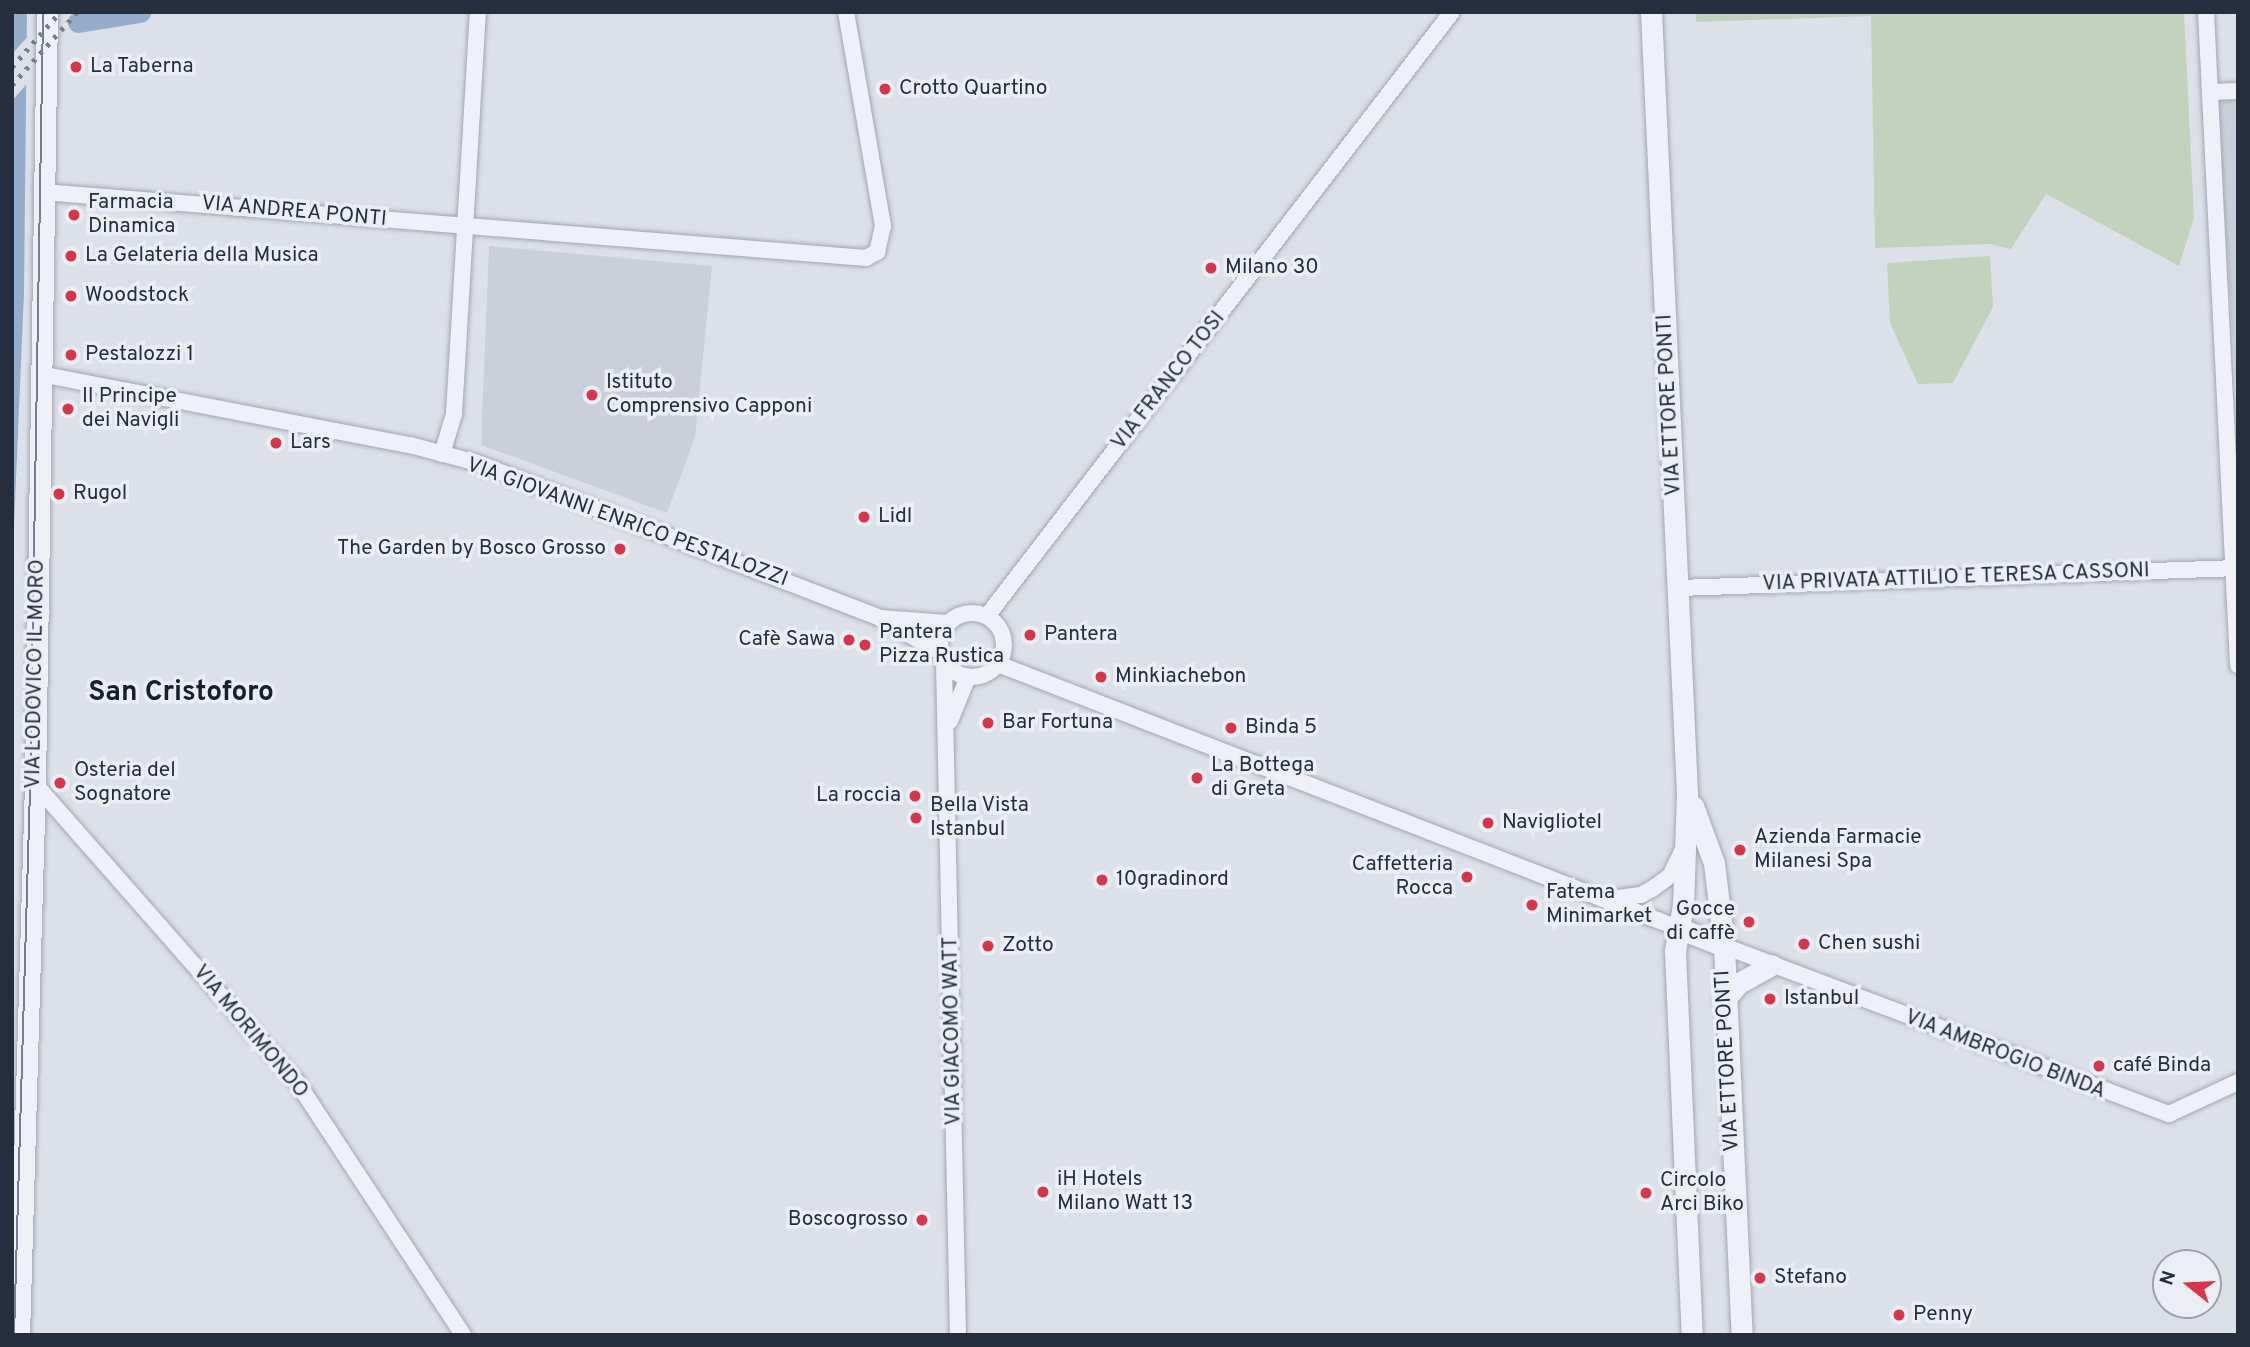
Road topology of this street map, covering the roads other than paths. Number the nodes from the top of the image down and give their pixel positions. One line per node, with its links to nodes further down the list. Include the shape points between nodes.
1 (47, 12): 9 (street, VIA LODOVICO IL MORO)
2 (478, 12): 10 (street, via 469,205)
3 (846, 12): 10 (street, VIA ANDREA PONTI, via 883,226 877,252 855,259)
4 (1452, 12): 15 (street, VIA FRANCO TOSI)
5 (2206, 12): 8 (street)
6 (1650, 14): 14 (street, VIA ETTORE PONTI)
7 (2238, 91): 8 (street)
8 (2210, 92): 13 (street)
9 (43, 192): 10 (street, VIA ANDREA PONTI); 11 (street, VIA LODOVICO IL MORO)
10 (462, 226): 12 (street, via 454,414)
11 (40, 374): 12 (street, VIA GIOVANNI ENRICO PESTALOZZI); 23 (street, VIA LODOVICO IL MORO)
12 (442, 454): 16 (street, VIA GIOVANNI ENRICO PESTALOZZI, via 477,463)
13 (2235, 568): 14 (street, VIA PRIVATA ATTILIO E TERESA CASSONI); 20 (street)
14 (1679, 588): 24 (street, VIA ETTORE PONTI)
15 (987, 617): 17 (street, VIA GIOVANNI ENRICO PESTALOZZI, via 966,613); 19 (street, via 1003,639)
16 (880, 618): 17 (street, VIA GIOVANNI ENRICO PESTALOZZI); 18 (street, VIA GIOVANNI ENRICO PESTALOZZI)
17 (948, 624): 18 (street, via 940,640)
18 (942, 657): 21 (street, VIA GIOVANNI ENRICO PESTALOZZI); 22 (street, VIA GIACOMO WATT)
19 (998, 664): 21 (street, via 984,675); 26 (street, VIA AMBROGIO BINDA)
20 (2238, 665)
21 (968, 677): 22 (street, VIA GIACOMO WATT)
22 (948, 726): 34 (street, VIA GIACOMO WATT)
23 (35, 784): 32 (street, VIA LODOVICO IL MORO); 33 (street, VIA MORIMONDO, via 297,1082)
24 (1688, 793): 25 (street, VIA ETTORE PONTI); 28 (street, VIA ETTORE PONTI, via 1714,863)
25 (1688, 829): 26 (street, VIA AMBROGIO BINDA, via 1678,865 1670,876 1641,895); 27 (street, VIA ETTORE PONTI)
26 (1608, 899): 27 (street, VIA AMBROGIO BINDA)
27 (1678, 928): 28 (street, VIA AMBROGIO BINDA); 35 (street, VIA ETTORE PONTI, via 1675,976)
28 (1724, 946): 29 (street, VIA AMBROGIO BINDA); 30 (street, VIA ETTORE PONTI)
29 (1771, 965): 30 (street, via 1739,983); 31 (street, VIA AMBROGIO BINDA, via 2169,1114)
30 (1724, 999): 36 (street, VIA ETTORE PONTI)
31 (2238, 1082)
32 (19, 1335)
33 (463, 1335)
34 (958, 1335)
35 (1692, 1335)
36 (1742, 1335)

